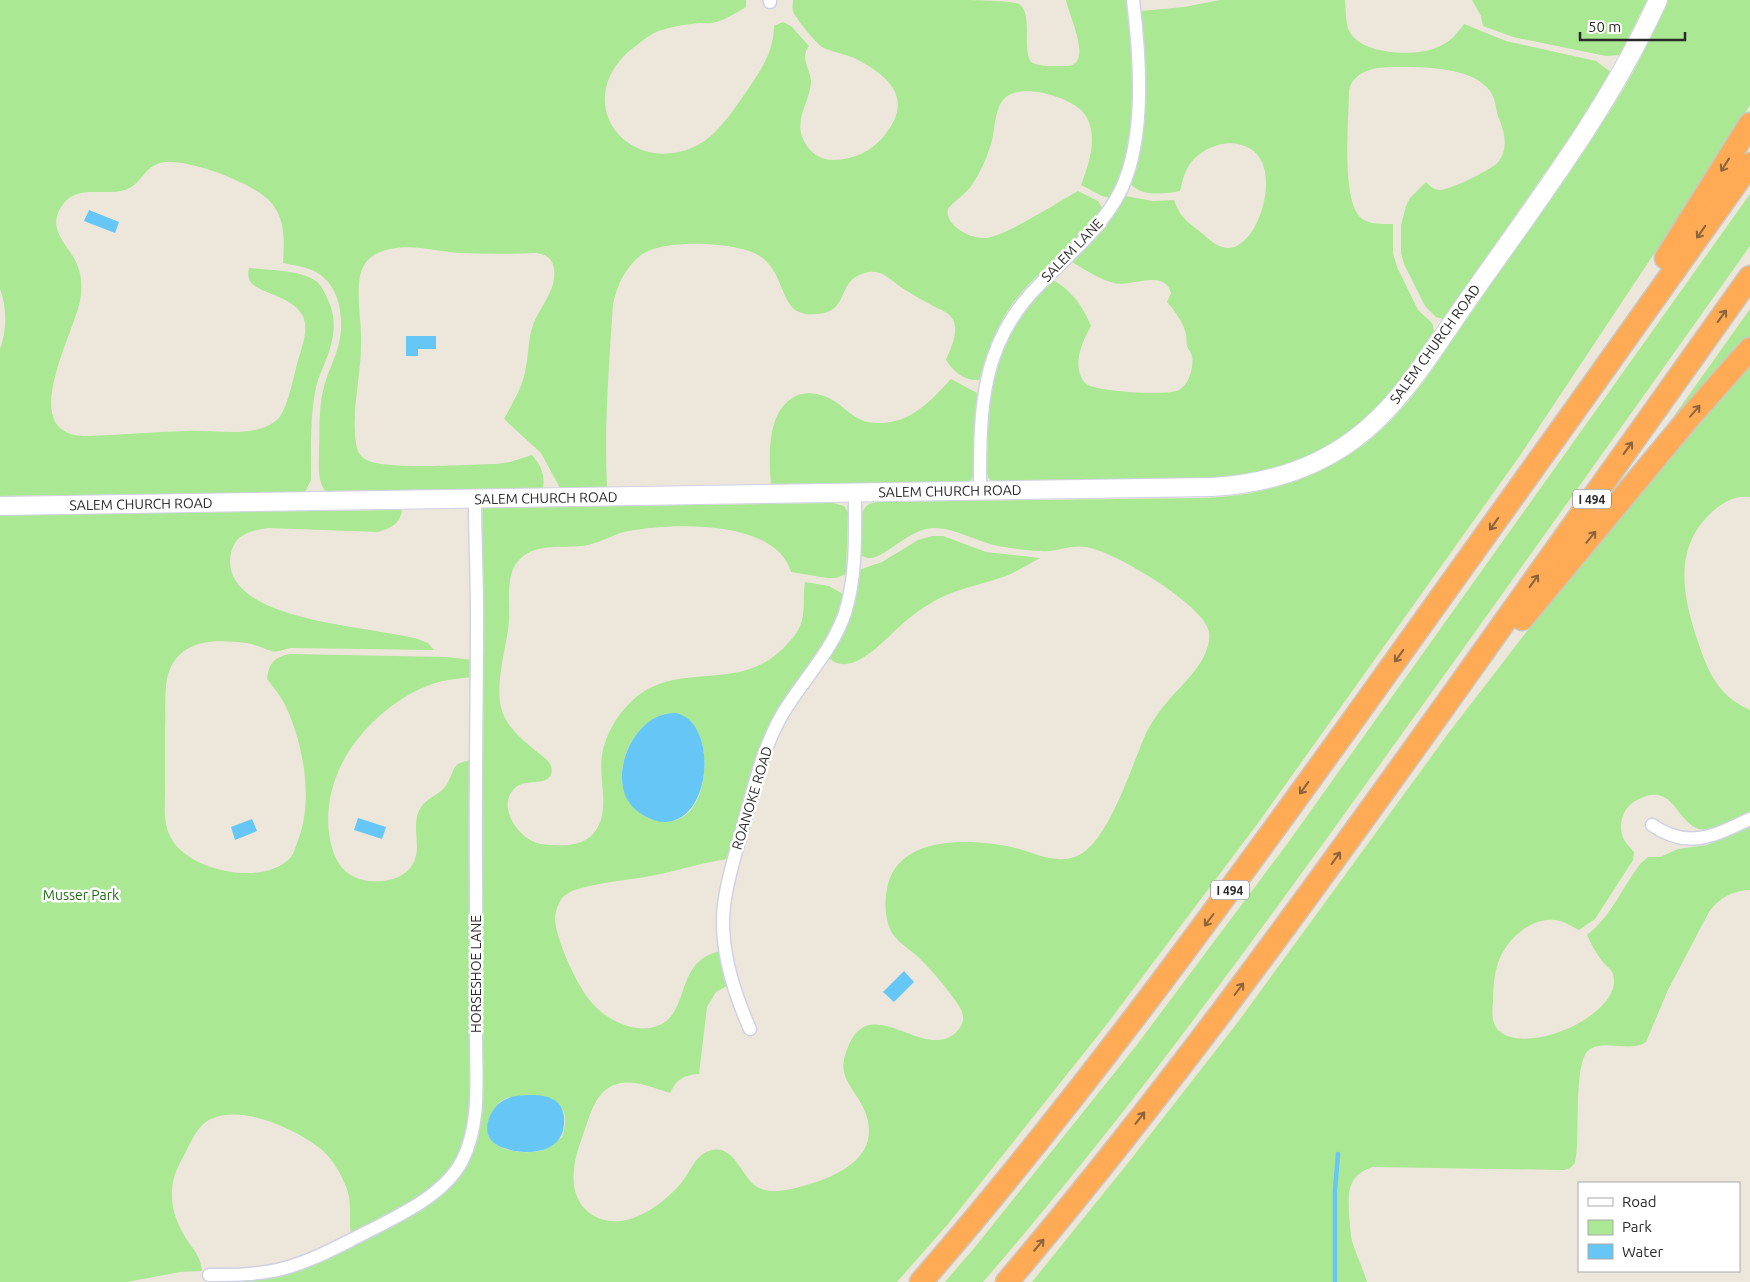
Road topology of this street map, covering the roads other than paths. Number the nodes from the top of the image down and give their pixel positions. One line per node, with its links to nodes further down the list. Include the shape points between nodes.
1 (1133, 0): 8 (street, SALEM LANE, via 1138,109 1130,168 1119,195 1101,222 1024,300 1004,332 992,358 985,386)
2 (1658, 0): 8 (street, SALEM CHURCH ROAD, via 1620,76 1562,166 1407,386 1380,418 1354,440 1296,472 1247,484 1212,488)
3 (1750, 124): 7 (highway, one-way to 7)
4 (1750, 164): 7 (highway, I 494, one-way to 7)
5 (1750, 277): 12 (highway, I 494, one-way to 5)
6 (1750, 348): 12 (highway, one-way to 6)
7 (1522, 484): 17 (highway, I 494, one-way to 17, via 1145,1005 985,1207)
8 (980, 491): 9 (street, SALEM CHURCH ROAD)
9 (855, 493): 10 (street, SALEM CHURCH ROAD); 15 (street, ROANOKE ROAD, via 853,575 845,614 830,646 783,714 768,744 726,891 723,917 726,950 736,997)
10 (475, 499): 11 (street, SALEM CHURCH ROAD); 16 (street, HORSESHOE LANE, via 476,1103 468,1146 457,1169 435,1192 351,1240 286,1268 255,1274)
11 (0, 506)
12 (1434, 720): 18 (highway, I 494, one-way to 12, via 1120,1145 1208,1031)
13 (1750, 819): 14 (street, via 1717,834 1693,839 1675,837)
14 (1652, 825)
15 (750, 1029)
16 (209, 1275)
17 (921, 1282)
18 (1007, 1282)

